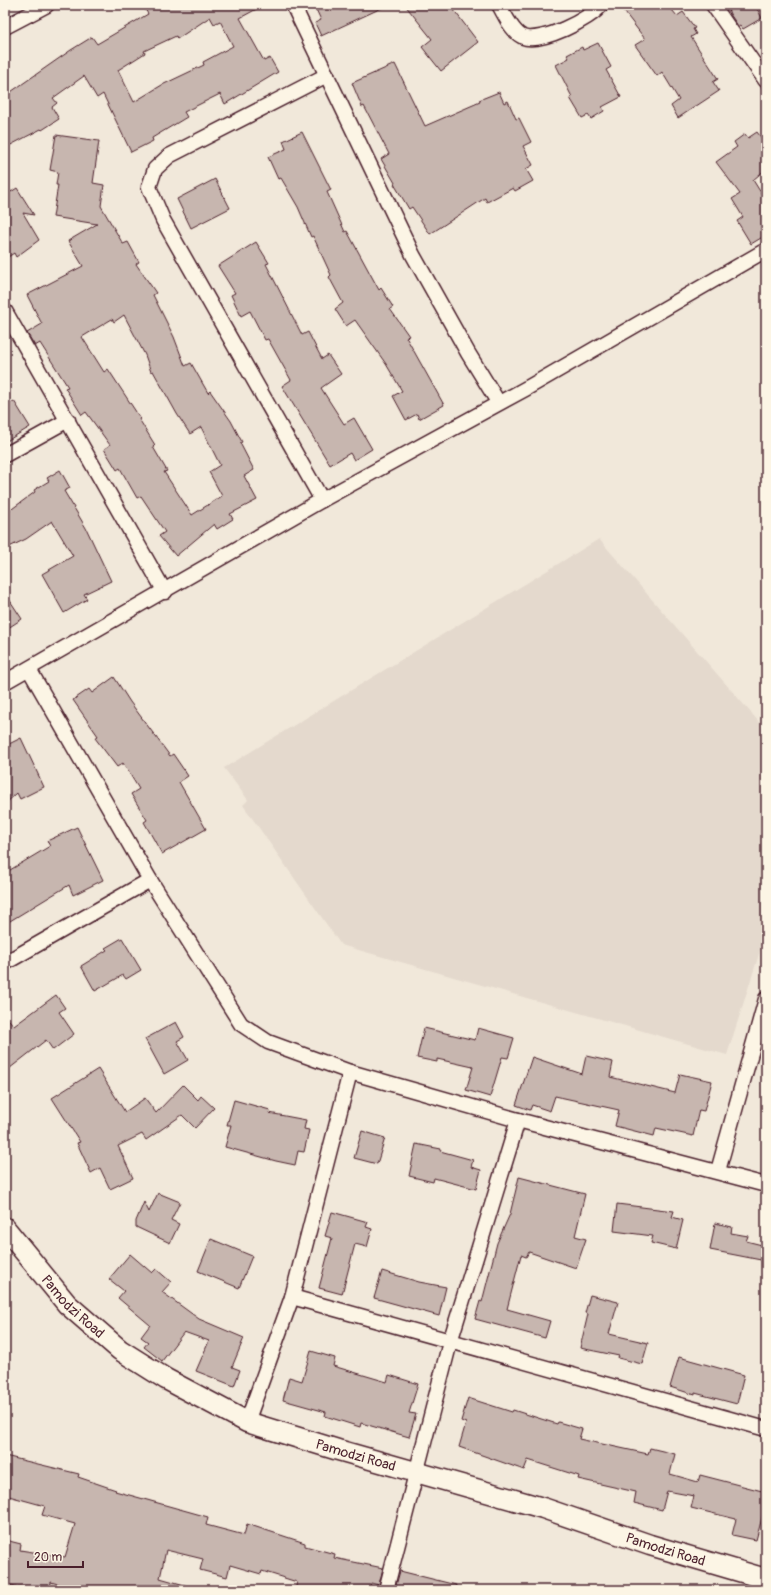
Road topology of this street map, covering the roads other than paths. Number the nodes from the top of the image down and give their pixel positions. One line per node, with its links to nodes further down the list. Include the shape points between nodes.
1 (47, 5): 6 (street)
2 (293, 5): 7 (street)
3 (499, 5): 4 (street, via 516,31 522,37 530,38 560,32)
4 (601, 5)
5 (713, 5): 8 (street)
6 (5, 27)
7 (327, 75): 11 (street, via 413,254); 14 (street, via 169,156 155,169 149,187 163,220)
8 (766, 81)
9 (766, 250): 11 (street, via 534,384)
10 (5, 311): 12 (street)
11 (498, 402): 14 (street)
12 (68, 420): 13 (street); 15 (street)
13 (5, 455)
14 (322, 500): 15 (street)
15 (165, 592): 16 (street)
16 (29, 669): 17 (street); 18 (street)
17 (5, 682)
18 (150, 880): 19 (street); 21 (street, via 241,1024 268,1042)
19 (5, 963)
20 (766, 998): 23 (street)
21 (350, 1072): 22 (street); 26 (street)
22 (518, 1120): 23 (street); 27 (street)
23 (718, 1171): 24 (street)
24 (766, 1185)
25 (5, 1228): 28 (street, Pamodzi Road, via 67,1304 120,1350 166,1379)
26 (292, 1297): 27 (street); 28 (street)
27 (450, 1342): 29 (street); 30 (street)
28 (247, 1422): 30 (street, Pamodzi Road)
29 (766, 1429)
30 (416, 1471): 31 (street, Pamodzi Road, via 543,1508 650,1545); 32 (street)
31 (766, 1579)
32 (386, 1590)

